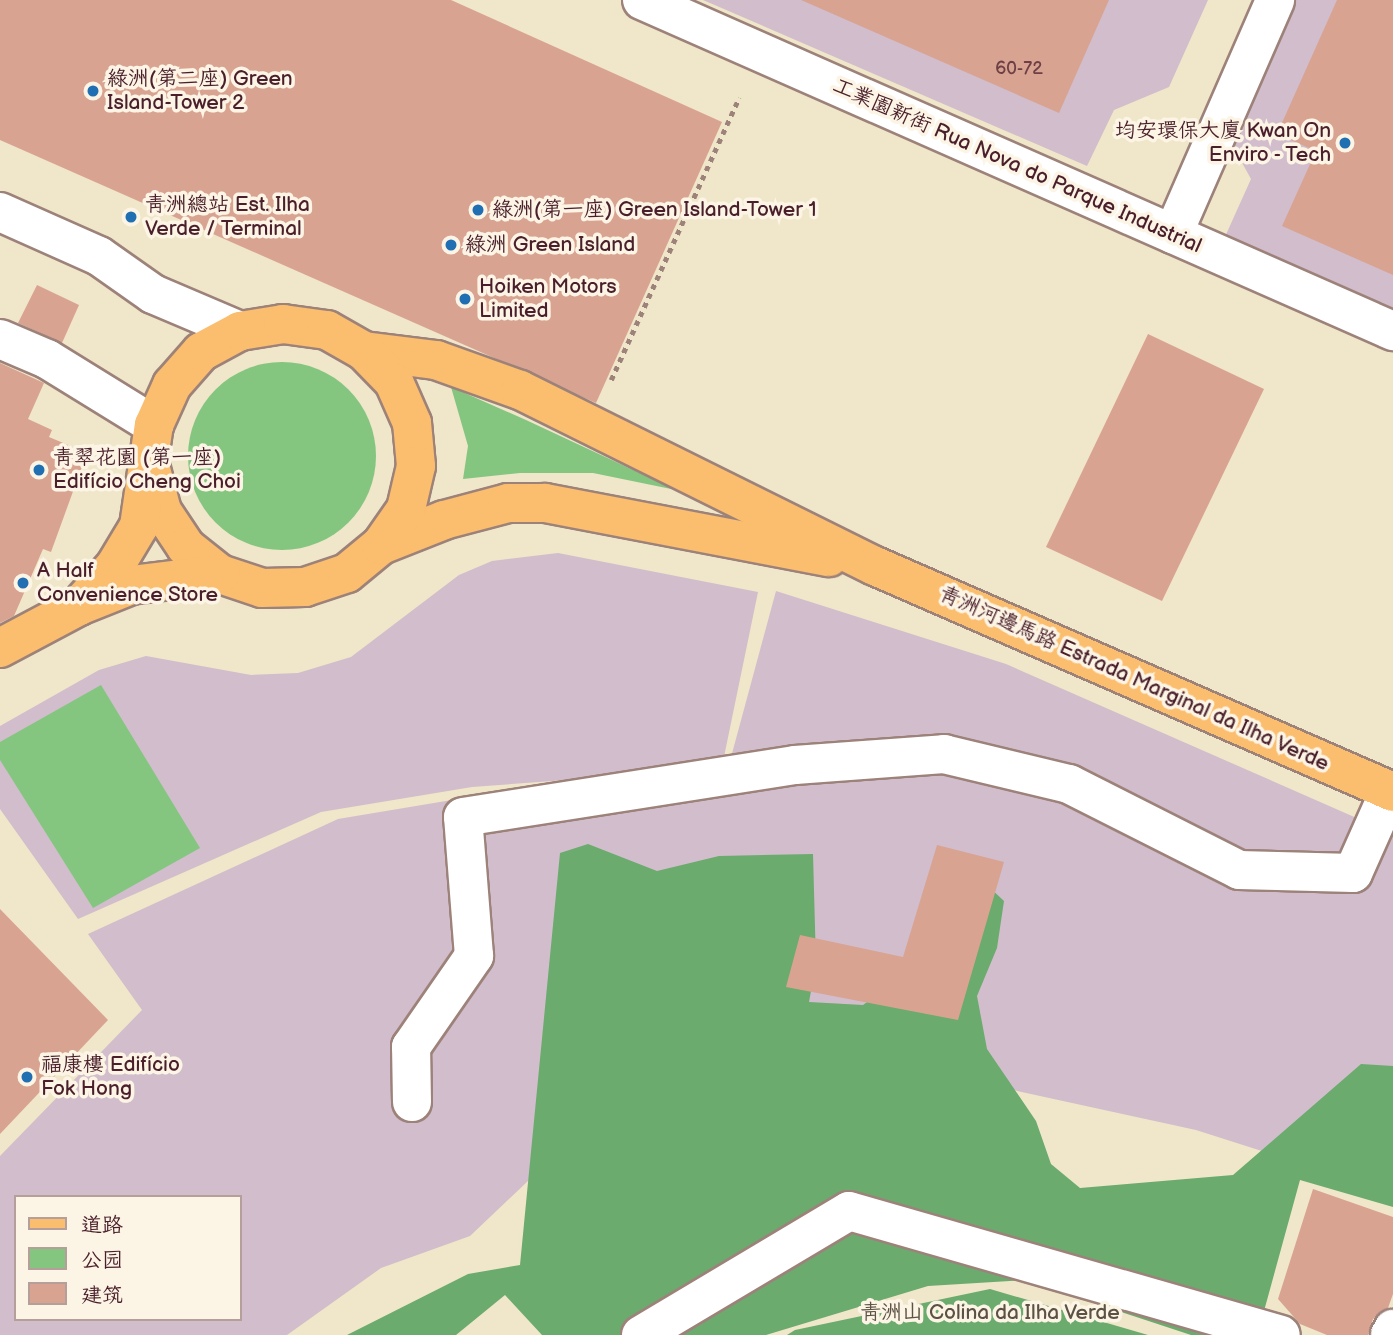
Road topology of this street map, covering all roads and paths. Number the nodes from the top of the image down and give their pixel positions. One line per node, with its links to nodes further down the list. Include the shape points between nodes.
1 (642, 0): 3 (street, 工業園新街 Rua Nova do Parque Industrial)
2 (1275, 0): 5 (street)
3 (759, 52): 5 (street, 工業園新街 Rua Nova do Parque Industrial); 11 (path)
4 (0, 212): 6 (street, via 99,256 153,294)
5 (1173, 234): 7 (street, 工業園新街 Rua Nova do Parque Industrial)
6 (240, 331): 9 (main road, 青洲河邊馬路 Estrada Marginal da Ilha Verde, via 283,324 327,330); 10 (main road, 青洲河邊馬路 Estrada Marginal da Ilha Verde, via 201,352 172,385)
7 (1393, 331)
8 (0, 339): 10 (street, via 47,359)
9 (364, 351): 11 (main road, 青洲河邊馬路 Estrada Marginal da Ilha Verde, via 436,360 520,390); 13 (main road, 青洲河邊馬路 Estrada Marginal da Ilha Verde, via 394,382 412,423 416,466 406,509)
10 (154, 425): 12 (main road, 青洲河邊馬路 Estrada Marginal da Ilha Verde)
11 (590, 425): 14 (main road, 青洲河邊馬路 Estrada Marginal da Ilha Verde)
12 (151, 469): 15 (main road, 青洲河邊馬路 Estrada Marginal da Ilha Verde, via 162,511 186,547); 16 (main road, 青洲河邊馬路 Estrada Marginal da Ilha Verde, via 139,526 115,566)
13 (381, 545): 14 (main road, 青洲河邊馬路 Estrada Marginal da Ilha Verde, via 444,520 508,503 545,503); 15 (main road, 青洲河邊馬路 Estrada Marginal da Ilha Verde, via 347,573 306,587 262,588)
14 (876, 566): 18 (main road, 青洲河邊馬路 Estrada Marginal da Ilha Verde)
15 (220, 574): 16 (main road, 青洲河邊馬路 Estrada Marginal da Ilha Verde, via 131,585)
16 (79, 606): 17 (main road, 青洲河邊馬路 Estrada Marginal da Ilha Verde)
17 (0, 648)
18 (1391, 791): 19 (street, via 1353,873 1239,870 1069,784 944,754 795,765 463,817 474,956 411,1047)
19 (412, 1102)
20 (1393, 1329): 23 (street)
21 (641, 1335): 22 (street, via 849,1210)
22 (1281, 1335)
23 (1390, 1335)

